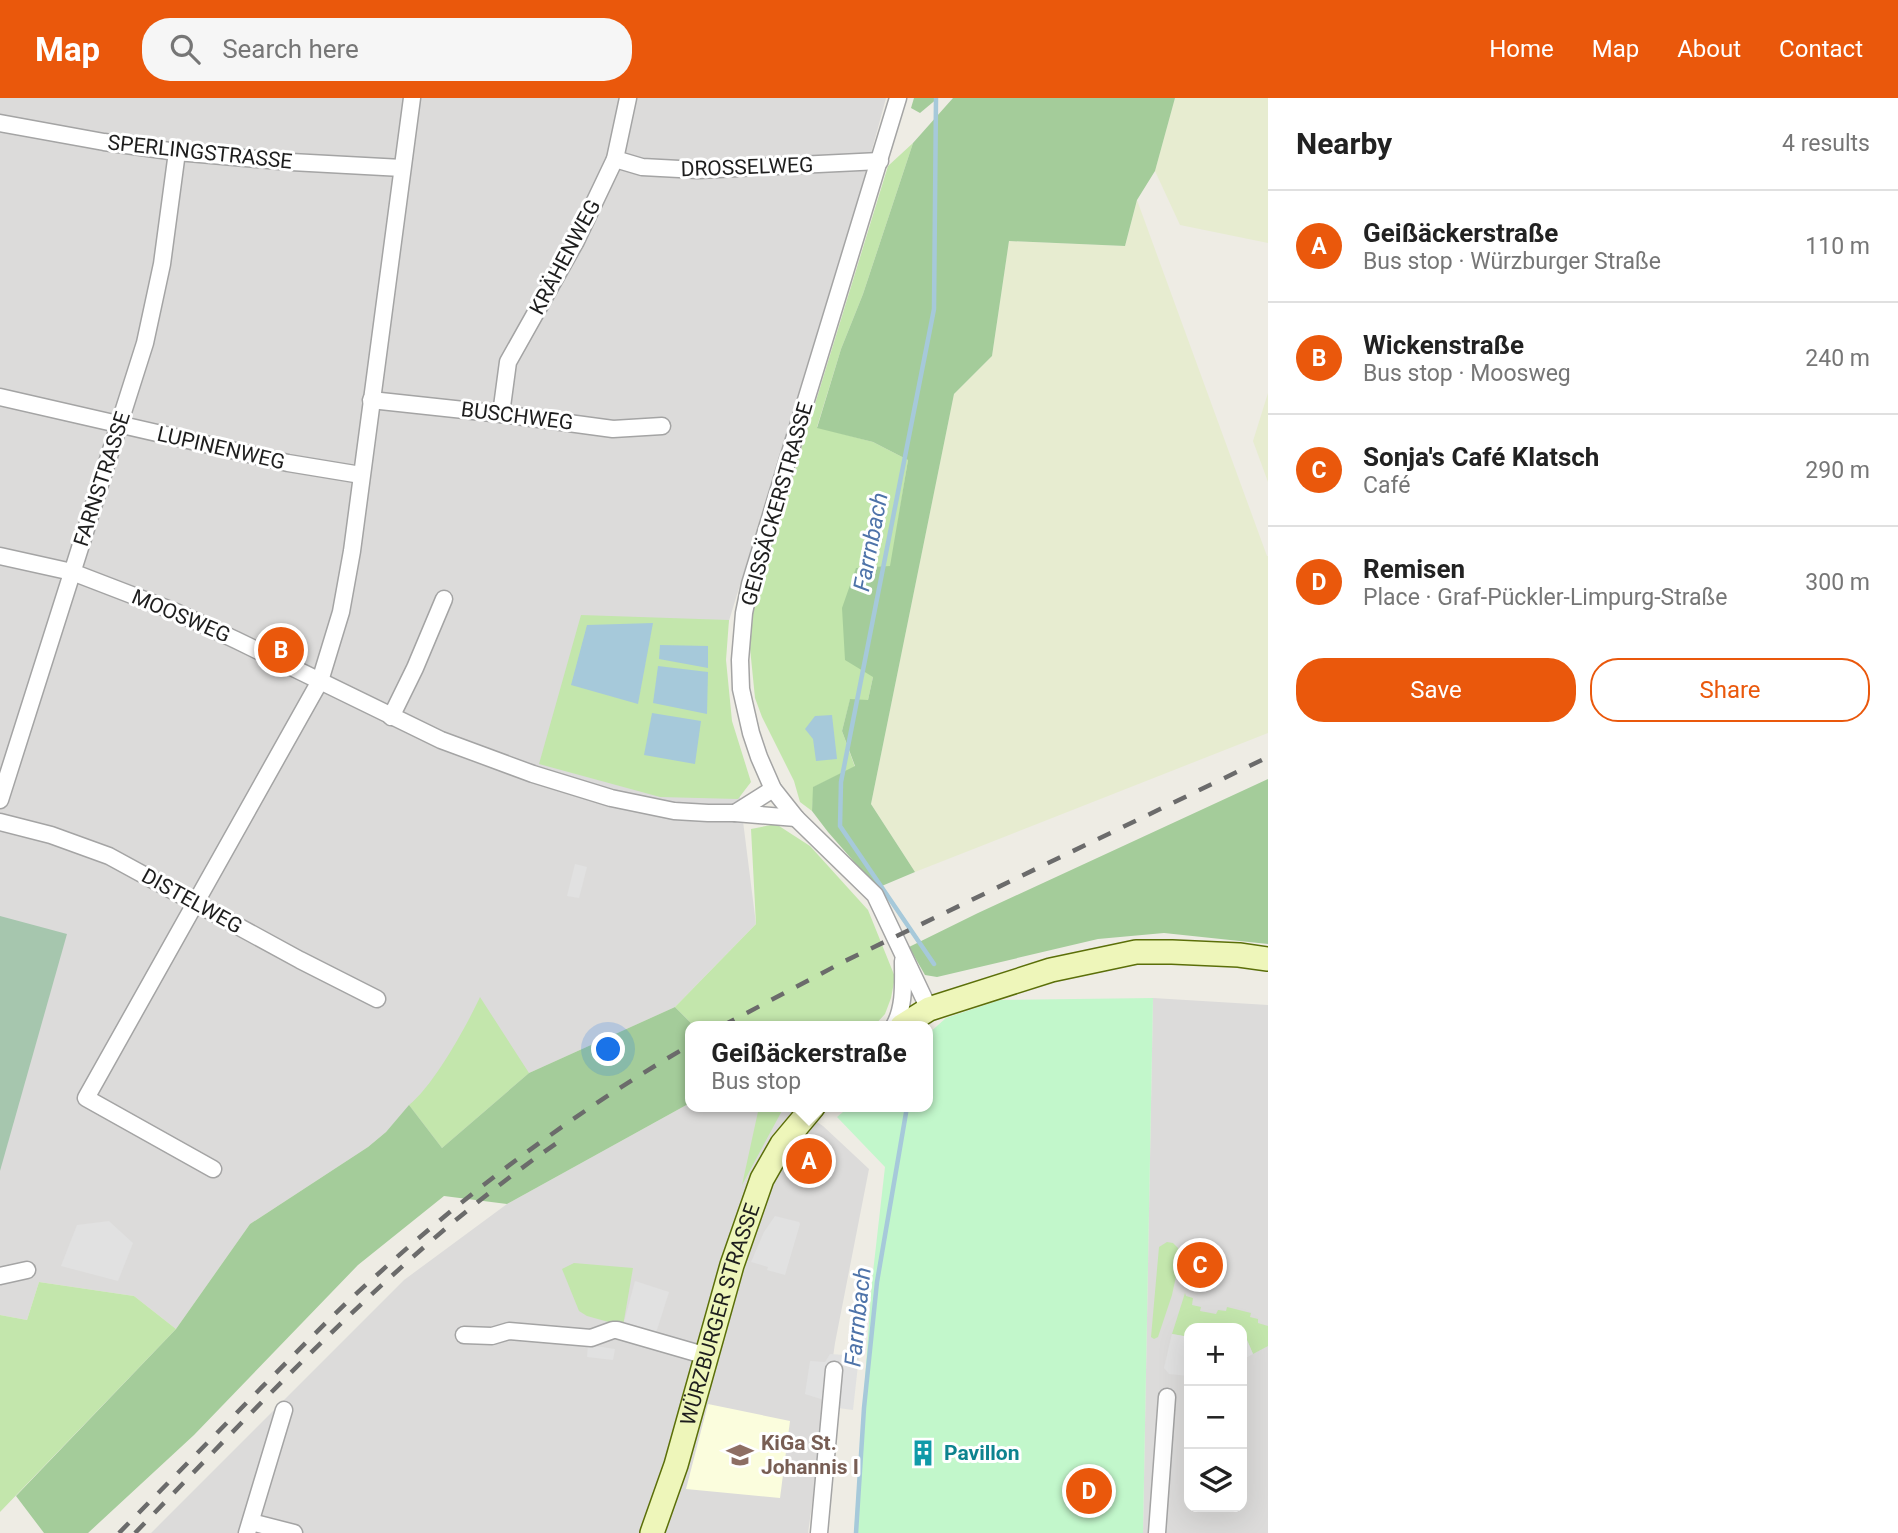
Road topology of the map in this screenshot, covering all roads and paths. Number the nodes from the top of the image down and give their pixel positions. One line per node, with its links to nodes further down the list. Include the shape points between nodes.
1 (412, 98): 8 (street)
2 (628, 98): 6 (street, KRÄHENWEG)
3 (898, 98): 7 (street, GEISSÄCKERSTRASSE)
4 (0, 123): 5 (street, SPERLINGSTRASSE)
5 (177, 152): 8 (street, SPERLINGSTRASSE); 12 (street, FARNSTRASSE, via 162,264 145,343)
6 (615, 159): 7 (street, DROSSELWEG, via 642,167 698,170); 11 (street, KRÄHENWEG, via 576,241 508,362)
7 (880, 161): 20 (street, GEISSÄCKERSTRASSE, via 744,613 741,689 751,733)
8 (402, 168): 10 (street)
9 (0, 397): 12 (street, LUPINENWEG)
10 (371, 400): 11 (street, BUSCHWEG); 14 (street)
11 (501, 414): 13 (street, BUSCHWEG, via 613,429)
12 (120, 424): 14 (street, LUPINENWEG); 16 (street, FARNSTRASSE)
13 (662, 426)
14 (361, 475): 18 (street, via 341,612)
15 (0, 556): 16 (street, MOOSWEG)
16 (72, 572): 18 (street, MOOSWEG, via 176,612); 21 (street, FARNSTRASSE)
17 (444, 599): 19 (street)
18 (320, 681): 19 (street, MOOSWEG); 25 (street)
19 (391, 717): 22 (street, MOOSWEG, via 467,750 611,798 674,811)
20 (774, 789): 22 (street); 23 (street, GEISSÄCKERSTRASSE)
21 (0, 800)
22 (735, 813): 23 (street, MOOSWEG)
23 (796, 818): 26 (street, GEISSÄCKERSTRASSE, via 875,895)
24 (0, 822): 25 (street, DISTELWEG, via 109,856)
25 (195, 902): 28 (street, DISTELWEG); 33 (street, via 86,1098)
26 (903, 955): 29 (street, GEISSÄCKERSTRASSE); 30 (street, GEISSÄCKERSTRASSE)
27 (1268, 959): 29 (street, via 1136,952 1051,970)
28 (377, 999)
29 (929, 1009): 31 (street)
30 (897, 1021)
31 (910, 1021)
32 (809, 1112): 37 (street, WÜRZBURGER STRASSE, via 782,1144 762,1180)
33 (213, 1169)
34 (27, 1270): 35 (street)
35 (0, 1276)
36 (464, 1335): 37 (street, via 509,1331 591,1338 613,1329)
37 (707, 1356): 43 (street, WÜRZBURGER STRASSE)
38 (834, 1370): 44 (street)
39 (1167, 1397): 45 (street)
40 (284, 1410): 41 (street)
41 (249, 1527): 42 (street)
42 (294, 1533)
43 (652, 1533)
44 (819, 1533)
45 (1157, 1533)

